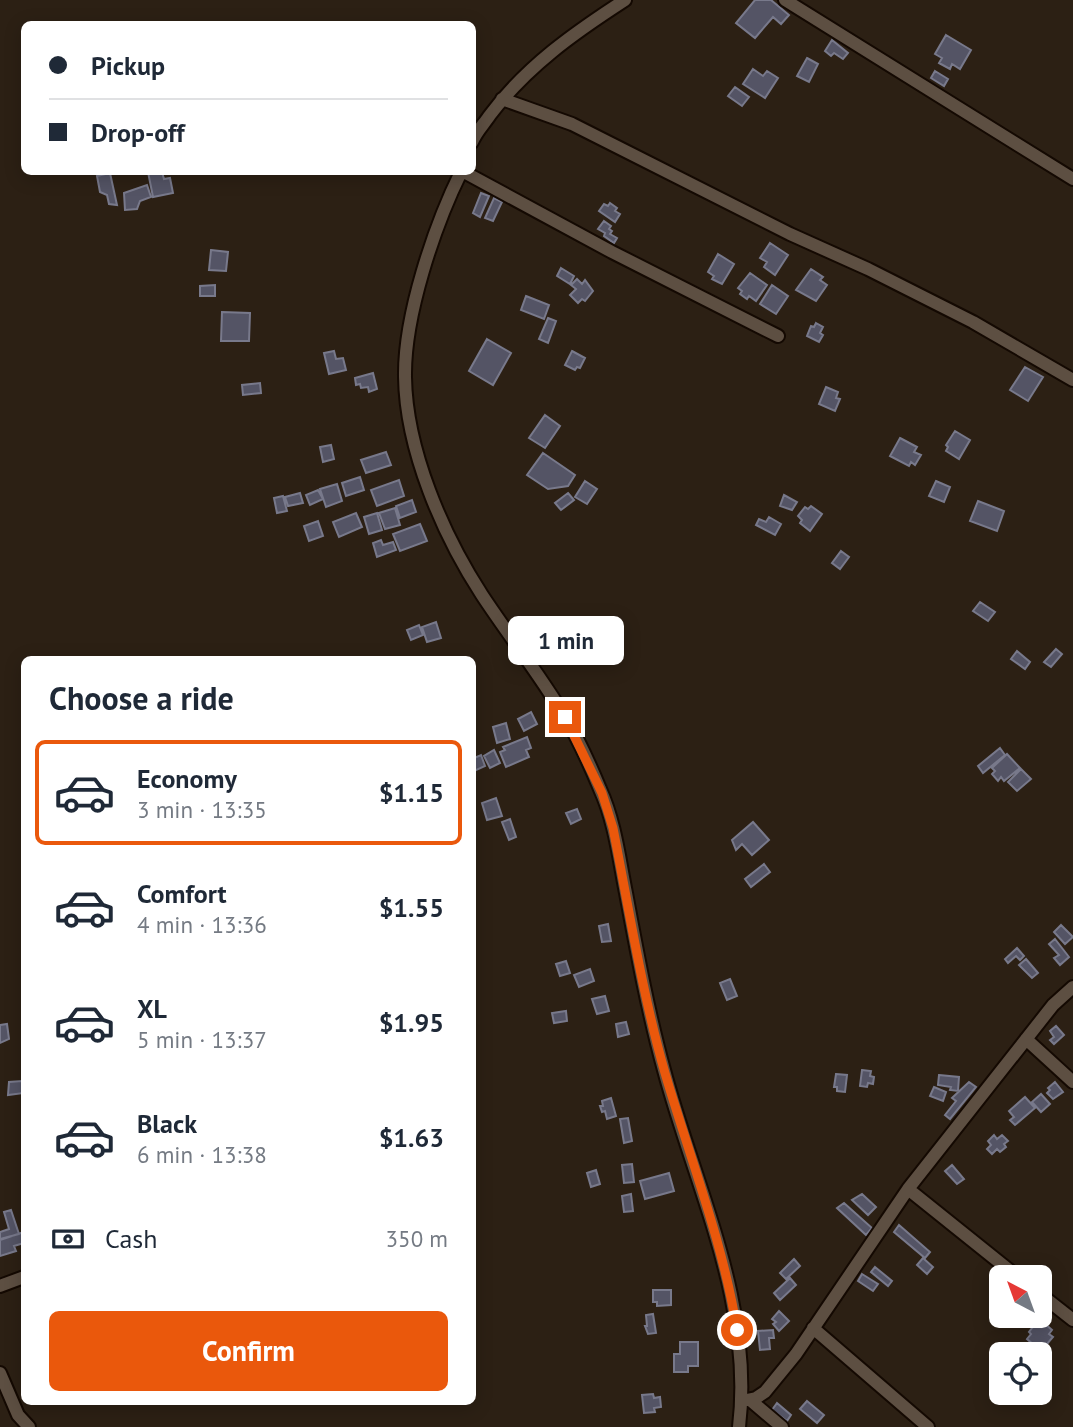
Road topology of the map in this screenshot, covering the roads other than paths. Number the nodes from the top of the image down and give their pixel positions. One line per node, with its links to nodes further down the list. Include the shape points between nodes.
1 (625, 0): 3 (street, via 542,58)
2 (785, 0): 7 (street)
3 (502, 99): 4 (street); 9 (street, via 572,124 868,269)
4 (476, 136)
5 (460, 175): 21 (street, via 444,206 408,338 408,415 428,490 451,545 565,717 602,793 664,1070 734,1307)
6 (468, 175): 8 (street)
7 (1073, 179)
8 (778, 337)
9 (1073, 380)
10 (1073, 987): 11 (street)
11 (1026, 1039): 12 (street); 13 (street)
12 (1073, 1082)
13 (908, 1189): 14 (street); 19 (street)
14 (1003, 1265)
15 (21, 1278): 16 (street)
16 (0, 1286)
17 (1052, 1303): 18 (street)
18 (1073, 1320)
19 (813, 1328): 21 (street, via 771,1385); 25 (street)
20 (0, 1373): 22 (street, via 18,1415)
21 (746, 1401): 23 (street); 24 (street)
22 (29, 1427)
23 (739, 1427)
24 (782, 1427)
25 (928, 1427)

